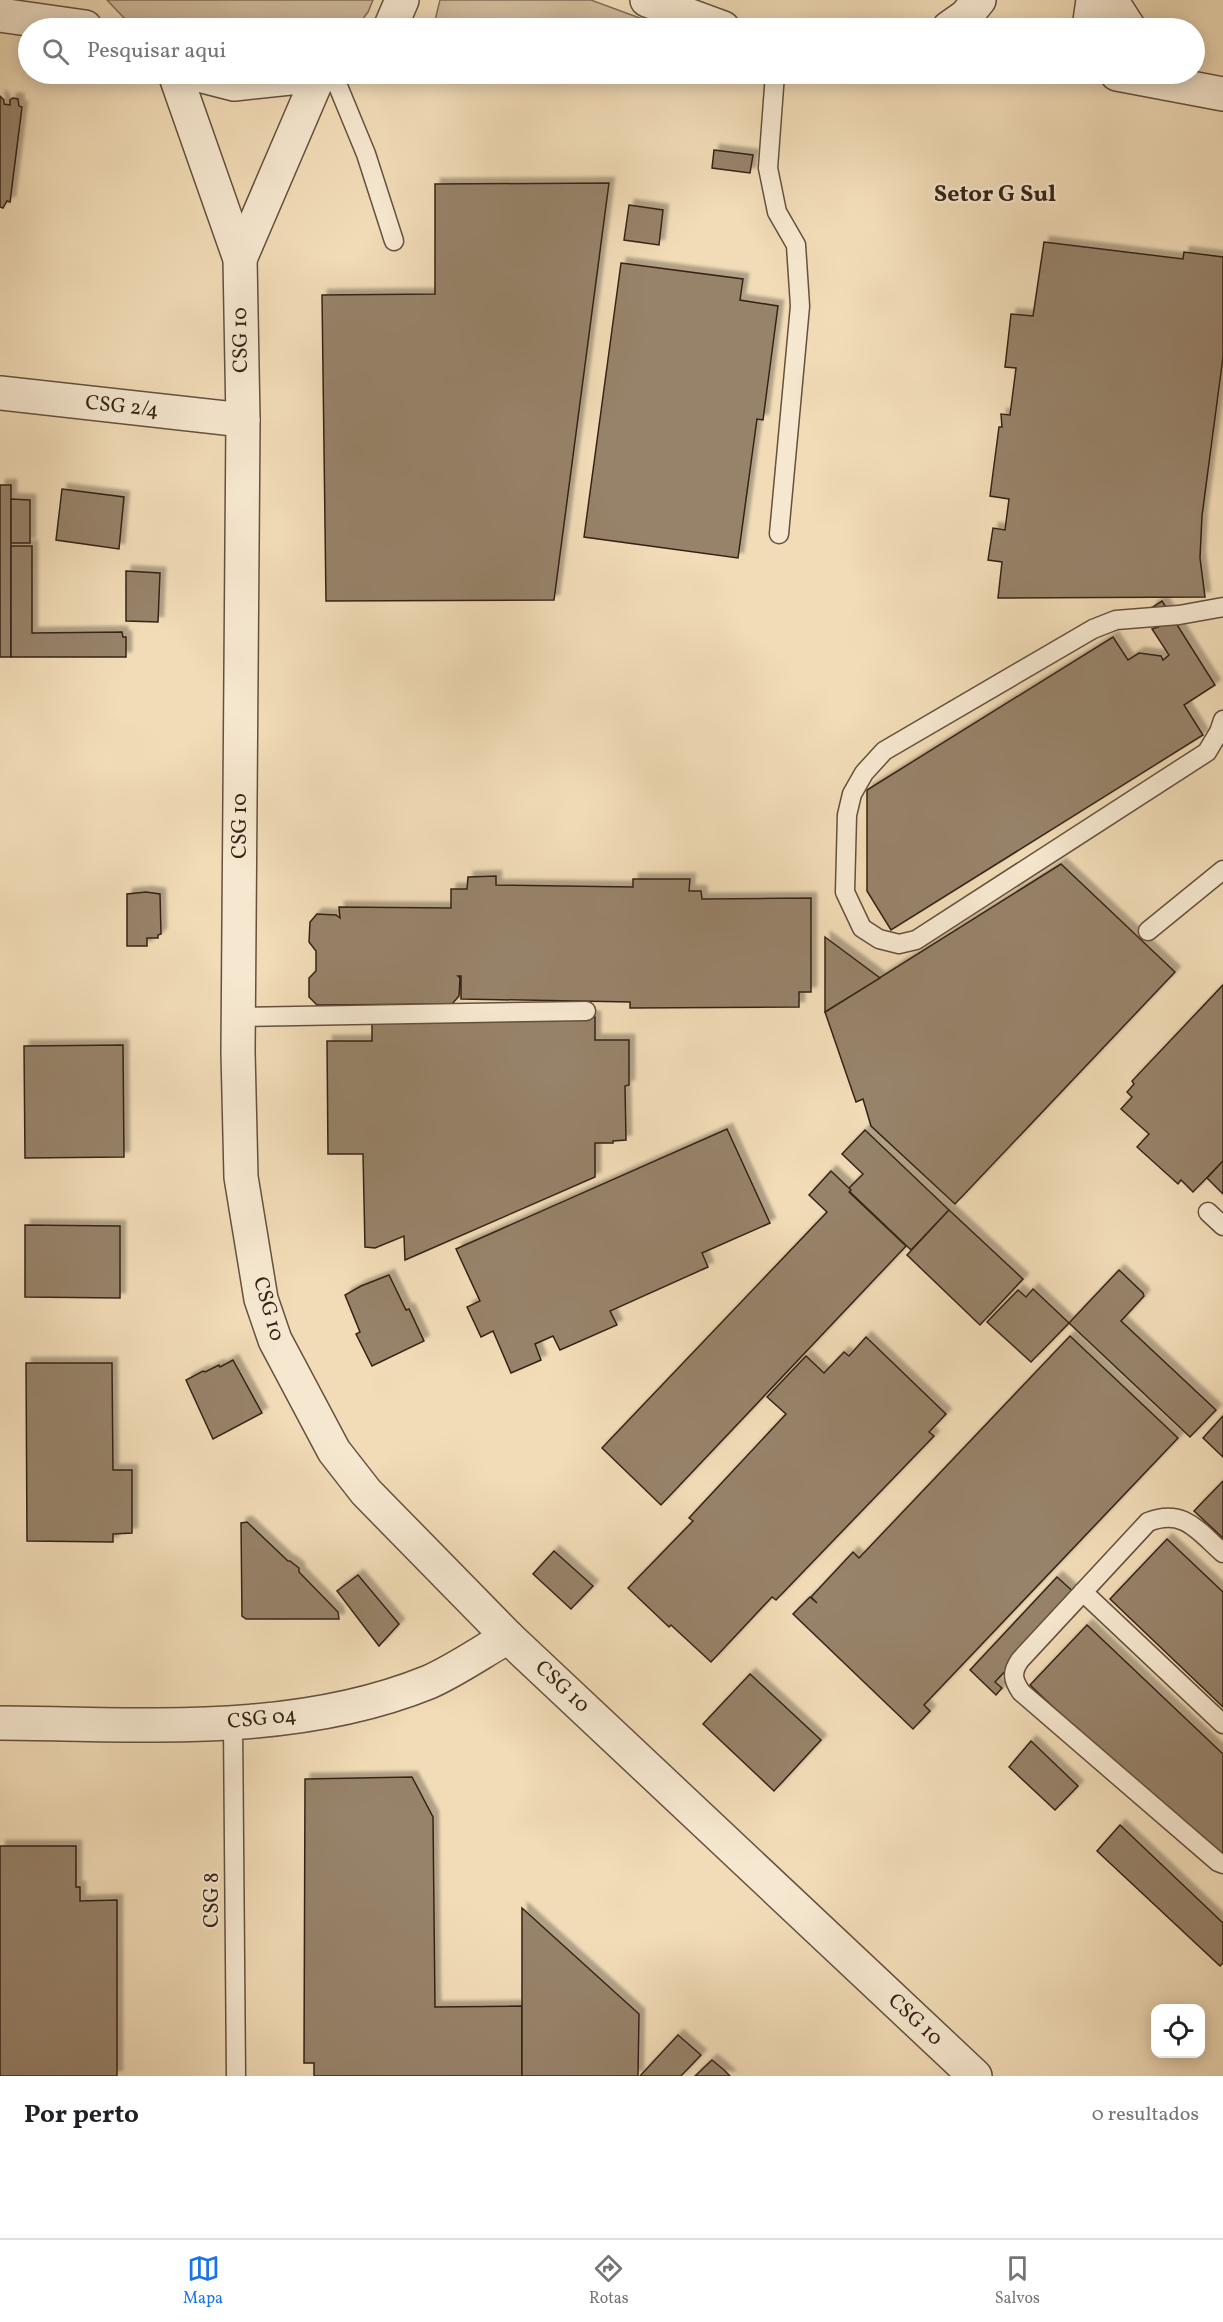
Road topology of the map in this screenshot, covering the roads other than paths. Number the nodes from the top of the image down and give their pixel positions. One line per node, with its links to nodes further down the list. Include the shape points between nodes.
1 (402, 0): 8 (street)
2 (647, 0): 9 (street)
3 (981, 0): 10 (street); 11 (street)
4 (1093, 0): 12 (street)
5 (1112, 0): 13 (street)
6 (0, 15): 7 (street)
7 (83, 18)
8 (394, 18)
9 (696, 18)
10 (963, 18)
11 (980, 18)
12 (1090, 18)
13 (1123, 18)
14 (179, 84): 21 (street, CSG 10)
15 (322, 84): 21 (street, CSG 10)
16 (332, 84): 20 (lane, via 366,154)
17 (774, 84): 24 (lane, via 768,168 777,212 796,245 800,306)
18 (1192, 84): 19 (street)
19 (1223, 94)
20 (394, 241)
21 (240, 259): 23 (street, CSG 10)
22 (0, 393): 23 (street, CSG 2/4)
23 (243, 420): 30 (street, CSG 10)
24 (779, 534)
25 (1223, 607): 26 (lane, via 1116,620 1092,629 884,751 860,780 847,815 844,892 862,928 879,939 899,944 916,940 1207,752)
26 (1223, 720)
27 (1223, 870): 28 (lane)
28 (1148, 931)
29 (586, 1011): 30 (lane)
30 (238, 1017): 35 (street, CSG 10, via 241,1176 261,1299 275,1340 334,1451 366,1492)
31 (1208, 1212): 32 (lane)
32 (1223, 1226)
33 (1223, 1553): 34 (lane, via 1192,1525 1163,1516 1149,1522)
34 (1083, 1592): 38 (lane); 39 (lane, via 1020,1660 1013,1681 1030,1700)
35 (508, 1637): 37 (street, CSG 04, via 430,1681 370,1702); 41 (street, CSG 10)
36 (0, 1723): 37 (street, CSG 04)
37 (233, 1724): 40 (lane, CSG 8)
38 (1223, 1724)
39 (1223, 1863)
40 (236, 2076)
41 (975, 2076)

